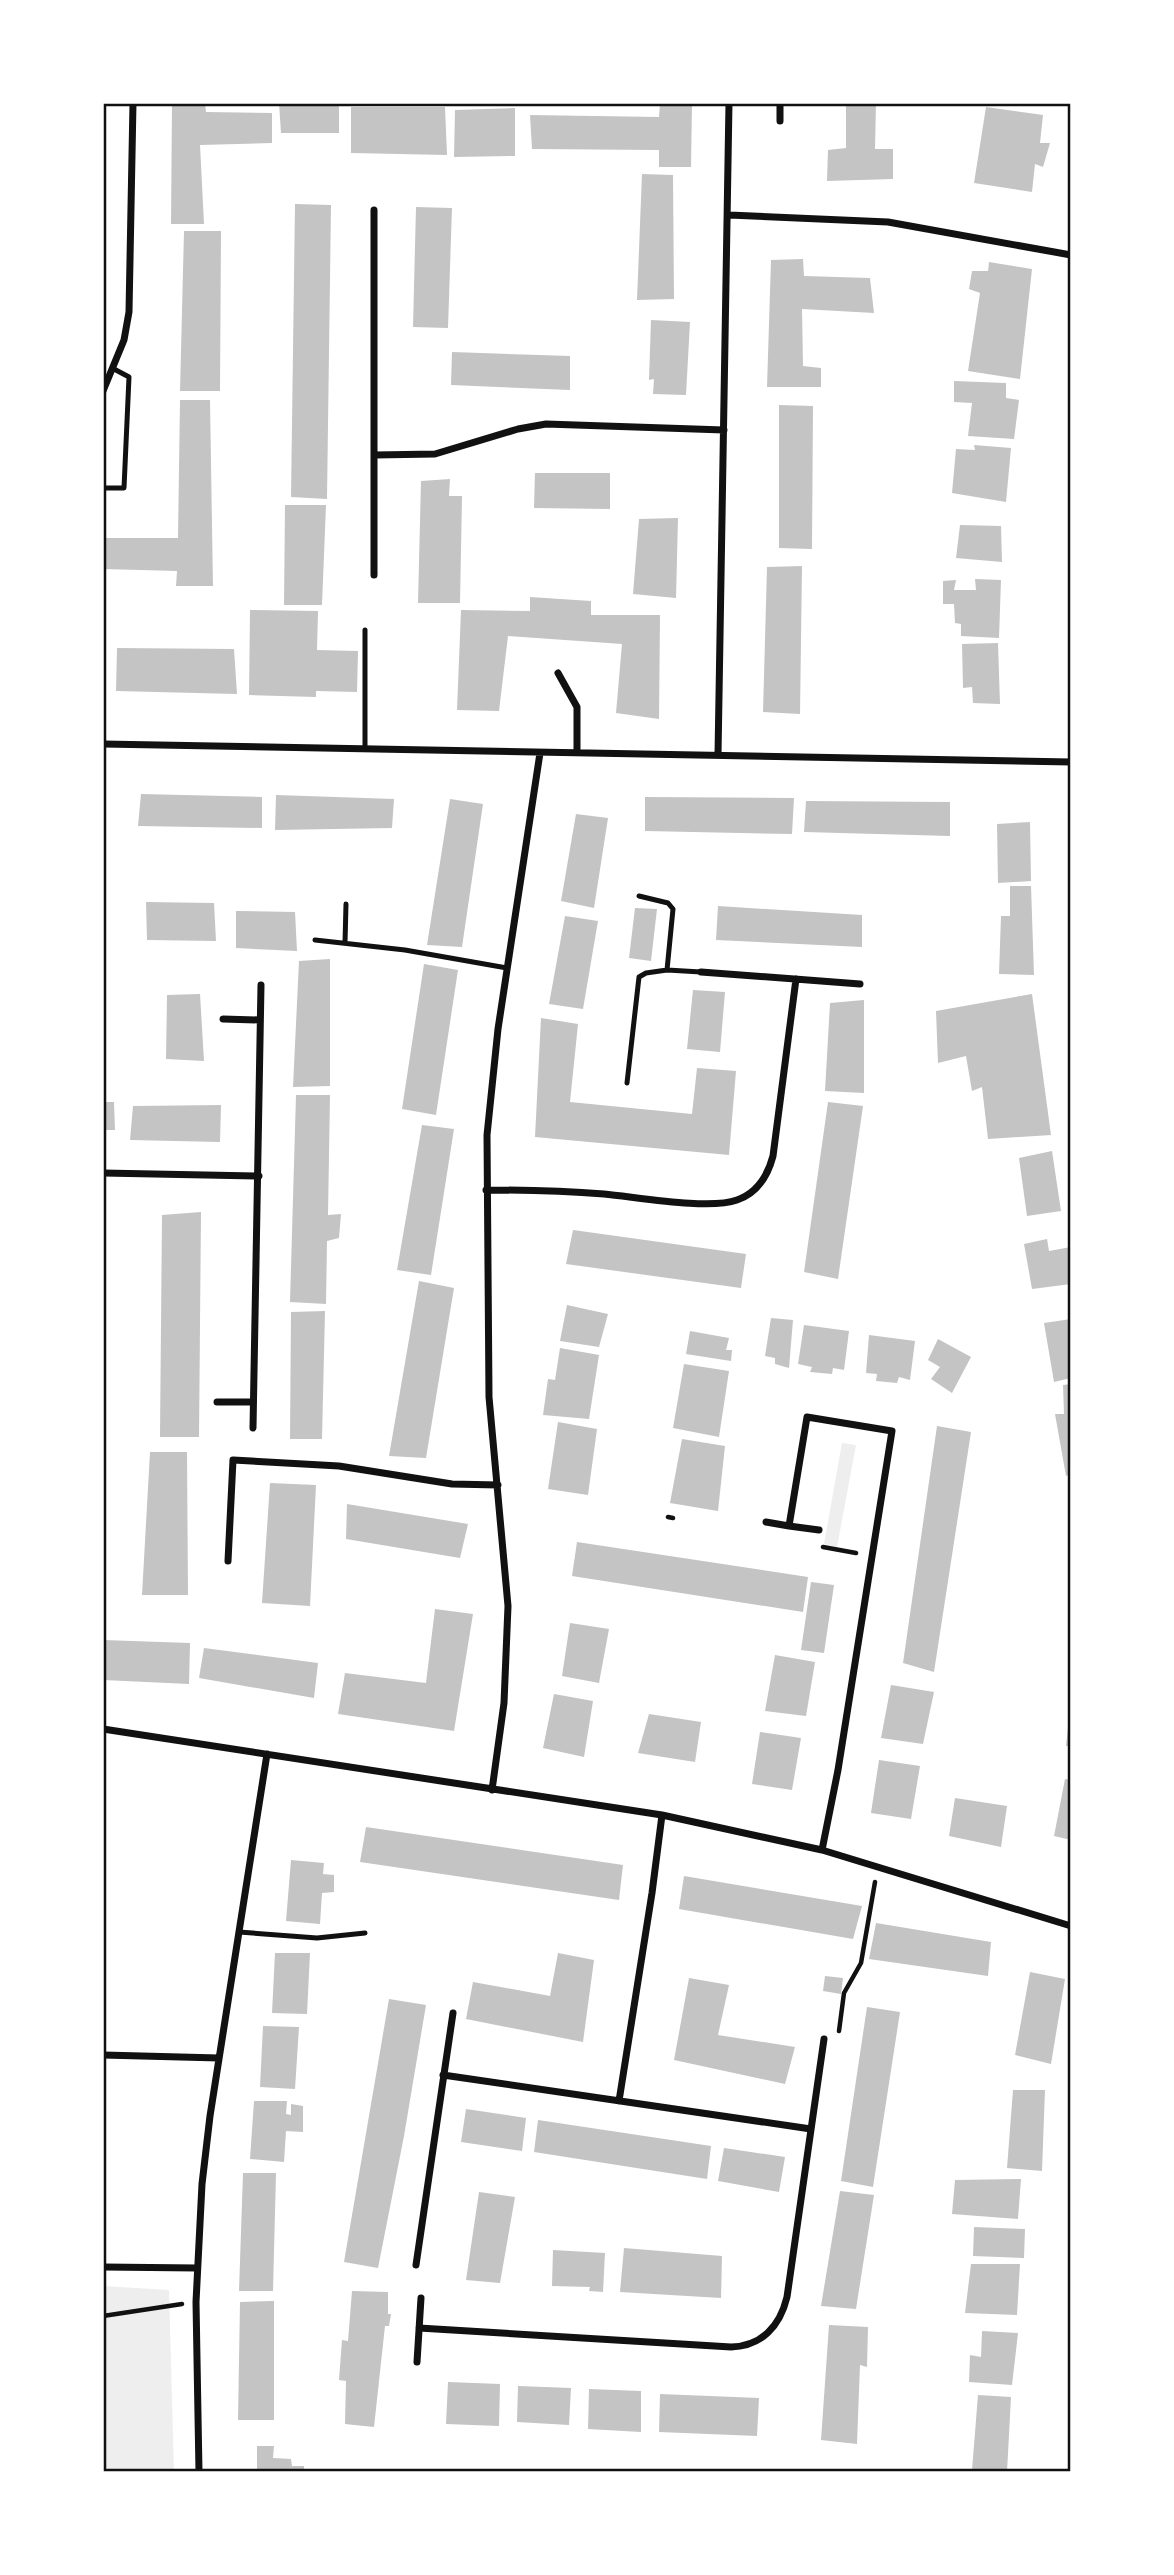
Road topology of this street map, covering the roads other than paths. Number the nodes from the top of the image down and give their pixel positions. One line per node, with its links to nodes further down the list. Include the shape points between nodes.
1 (133, 103): 8 (street, via 129,312)
2 (729, 103): 6 (street)
3 (780, 103): 4 (street)
4 (780, 121)
5 (374, 210): 11 (street)
6 (729, 215): 7 (street, via 888,222); 10 (street)
7 (1071, 256)
8 (114, 369): 9 (street); 12 (lane, via 129,377 124,488)
9 (103, 391)
10 (724, 430): 11 (street, via 547,424 435,454); 20 (street)
11 (375, 455): 13 (street)
12 (103, 488)
13 (373, 575)
14 (365, 631): 17 (lane)
15 (558, 673): 19 (street, via 577,707)
16 (103, 744): 17 (street)
17 (365, 748): 18 (street)
18 (540, 753): 19 (street); 26 (street)
19 (577, 754): 20 (street)
20 (718, 755): 21 (street)
21 (1071, 762)
22 (639, 896): 27 (lane, via 668,903 673,909)
23 (345, 904): 25 (lane)
24 (315, 940): 25 (lane)
25 (345, 943): 26 (lane)
26 (507, 968): 37 (street, via 490,1088)
27 (667, 970): 28 (lane); 34 (lane, via 639,977)
28 (701, 972): 29 (street)
29 (796, 979): 30 (street); 37 (street, via 773,1156 766,1176 746,1196 727,1203 706,1203)
30 (860, 984)
31 (261, 985): 33 (street)
32 (223, 1019): 33 (street)
33 (260, 1020): 36 (street)
34 (627, 1083)
35 (103, 1173): 36 (street)
36 (259, 1176): 39 (street)
37 (486, 1190): 41 (street, via 489,1397)
38 (217, 1402): 39 (street)
39 (253, 1402): 40 (street)
40 (253, 1428)
41 (498, 1485): 45 (street, via 339,1466 233,1460); 48 (street, via 508,1637)
42 (766, 1522): 43 (street)
43 (789, 1526): 44 (street); 50 (street, via 807,1417 892,1431)
44 (818, 1530)
45 (228, 1561)
46 (103, 1729): 47 (street)
47 (267, 1754): 48 (street); 52 (street)
48 (492, 1790): 49 (street)
49 (662, 1815): 50 (street); 59 (street)
50 (822, 1850): 51 (street)
51 (1071, 1926)
52 (239, 1932): 53 (lane, via 317,1938); 57 (street)
53 (365, 1933)
54 (453, 2013): 58 (street)
55 (824, 2039): 60 (street)
56 (103, 2055): 57 (street)
57 (219, 2058): 63 (street, via 202,2183)
58 (443, 2075): 59 (street); 61 (street)
59 (619, 2101): 60 (street)
60 (811, 2129): 65 (street, via 787,2297 781,2316 761,2339 731,2347)
61 (416, 2265)
62 (103, 2267): 63 (street)
63 (197, 2268): 67 (street)
64 (421, 2298): 65 (street)
65 (419, 2328): 66 (street)
66 (417, 2362)
67 (199, 2472)

